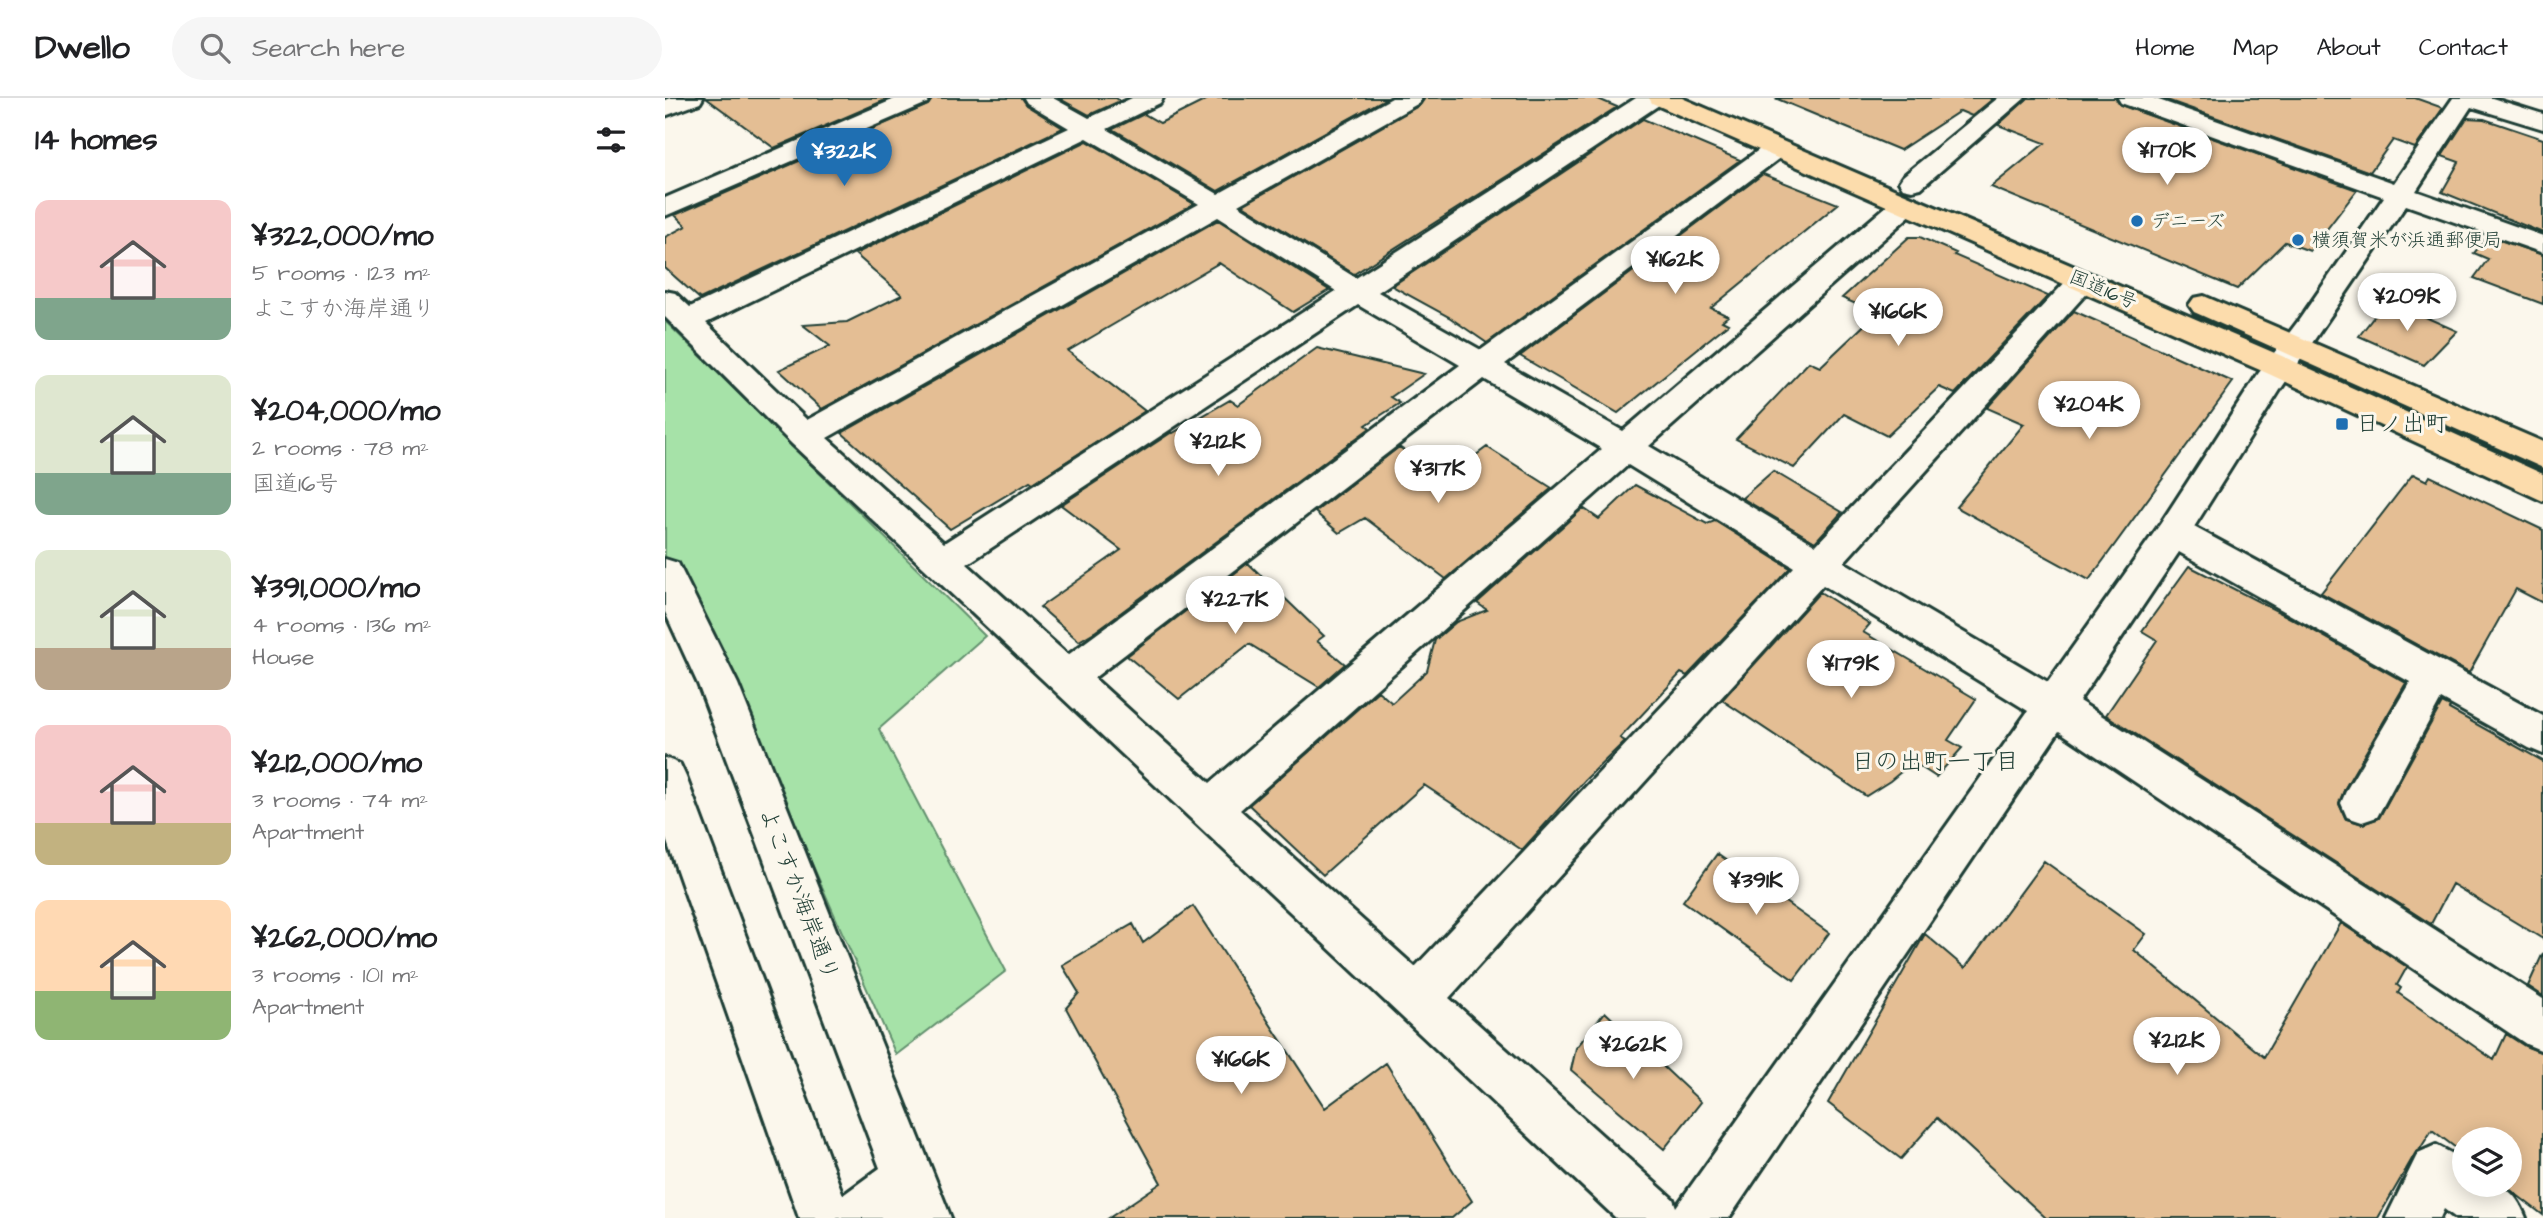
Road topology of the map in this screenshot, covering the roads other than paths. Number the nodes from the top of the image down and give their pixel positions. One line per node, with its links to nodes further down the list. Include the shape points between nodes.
1 (691, 98): 12 (street)
2 (918, 98): 19 (street)
3 (1036, 98): 14 (street)
4 (1151, 98): 14 (street)
5 (1410, 98): 18 (street)
6 (1653, 98): 22 (street)
7 (1661, 98): 15 (highway, 国道16号)
8 (1708, 98): 17 (highway, 国道16号)
9 (2013, 98): 17 (street)
10 (2130, 98): 16 (street)
11 (2466, 98): 13 (street); 16 (street)
12 (665, 109)
13 (2530, 112)
14 (1087, 129): 18 (street); 23 (street)
15 (1776, 149): 17 (highway, 国道16号); 25 (street)
16 (2400, 192): 20 (street); 24 (street)
17 (1908, 193): 21 (highway, 国道16号); 24 (highway, 国道16号); 27 (street)
18 (1217, 204): 22 (street); 26 (street)
19 (665, 208)
20 (2543, 244)
21 (2082, 281): 24 (highway, 国道16号); 32 (street)
22 (1357, 292): 25 (street); 31 (street)
23 (675, 311): 26 (street)
24 (2288, 356): 28 (highway, 国道16号); 29 (highway, 国道16号); 30 (street)
25 (1482, 365): 27 (street); 35 (street)
26 (804, 436): 31 (street)
27 (1625, 447): 32 (street); 40 (street)
28 (2543, 456)
29 (2543, 488)
30 (2173, 532): 34 (street); 36 (street)
31 (943, 562): 35 (street)
32 (1819, 565): 36 (street); 41 (street)
33 (665, 573): 43 (street, よこすか海岸通り, via 718,684)
34 (2434, 676): 37 (street); 39 (street)
35 (1067, 677): 40 (street)
36 (2054, 706): 42 (street); 47 (street)
37 (2543, 736)
38 (665, 777): 44 (street)
39 (2362, 803)
40 (1209, 810): 41 (street)
41 (1416, 1000): 46 (street)
42 (2543, 1027)
43 (917, 1198): 45 (street)
44 (825, 1218)
45 (855, 1218)
46 (1654, 1218)
47 (1698, 1218)
48 (2412, 1218): 49 (street, via 2436,1171)
49 (2500, 1218)

